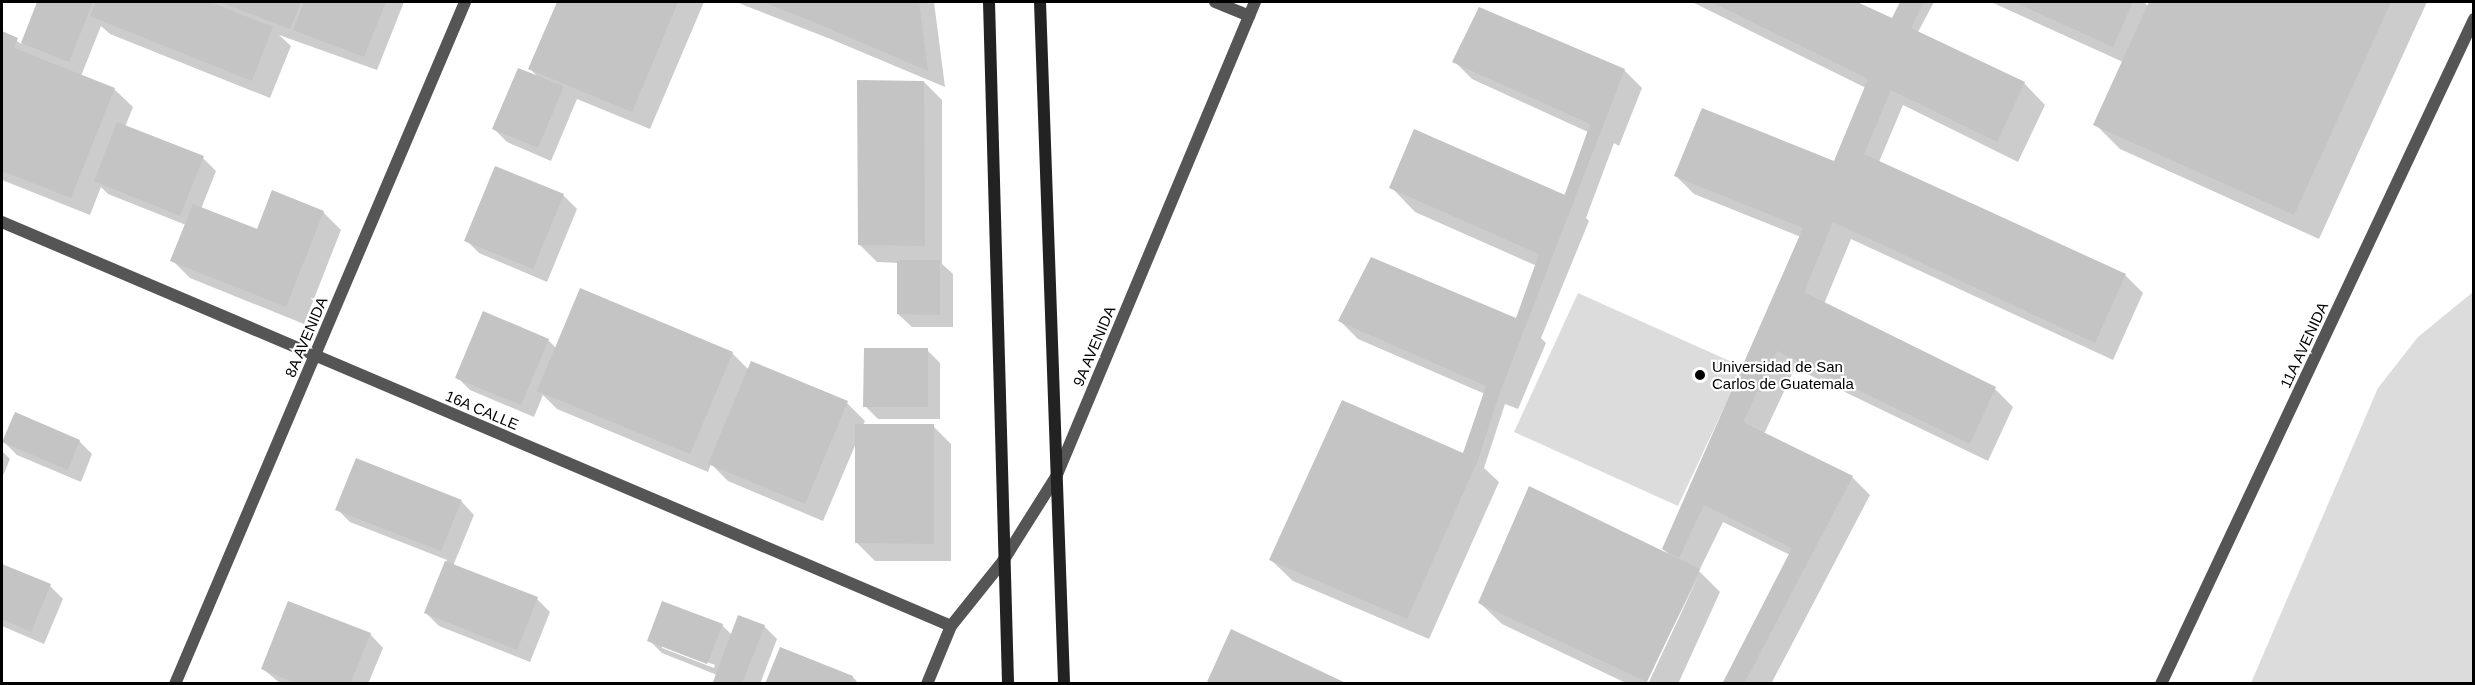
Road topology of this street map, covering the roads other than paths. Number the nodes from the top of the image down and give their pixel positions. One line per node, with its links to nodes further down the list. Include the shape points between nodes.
1 (465, 2): 9 (street, 8A AVENIDA)
2 (989, 2): 11 (main road)
3 (1040, 2): 10 (main road)
4 (1215, 2): 6 (street)
5 (1255, 2): 6 (street, 9A AVENIDA)
6 (1249, 16): 10 (street, 9A AVENIDA)
7 (2474, 19): 17 (street, 11A AVENIDA)
8 (2, 222): 9 (street, 16A CALLE)
9 (315, 356): 12 (street, 16A CALLE); 13 (street, 8A AVENIDA)
10 (1056, 477): 11 (street, 9A AVENIDA); 16 (main road)
11 (1003, 561): 12 (street, 9A AVENIDA); 15 (main road)
12 (951, 626): 14 (street, 9A AVENIDA)
13 (175, 684)
14 (927, 684)
15 (1008, 684)
16 (1064, 684)
17 (2161, 684)

